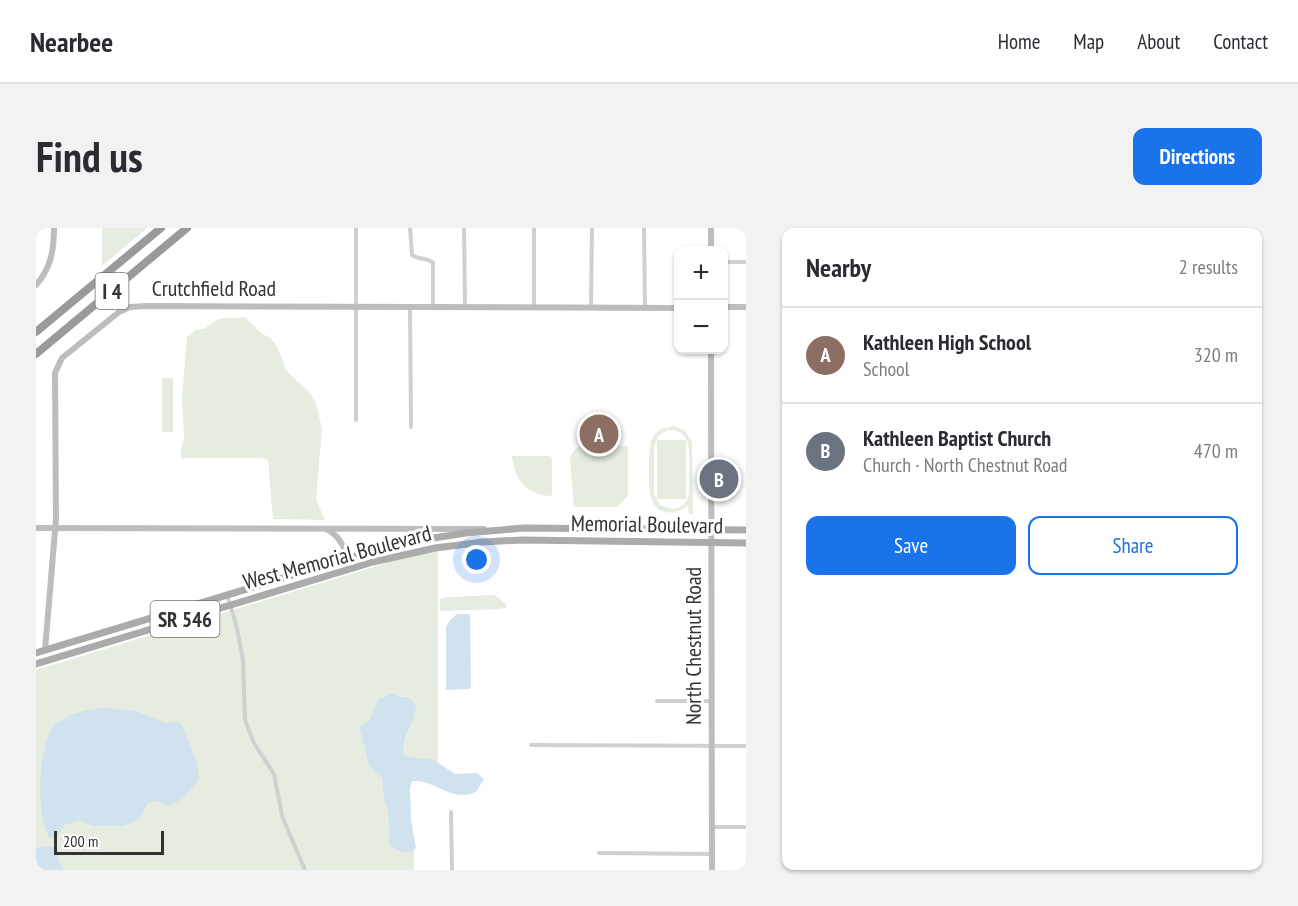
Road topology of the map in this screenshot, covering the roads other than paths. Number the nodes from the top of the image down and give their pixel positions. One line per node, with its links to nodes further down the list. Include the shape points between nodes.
1 (54, 228): 14 (street, via 52,257)
2 (161, 228): 25 (highway, I 4)
3 (188, 228): 26 (highway, I 4)
4 (356, 228): 15 (street)
5 (410, 228): 17 (street, via 412,255 433,263)
6 (464, 228): 18 (street)
7 (534, 228): 19 (street)
8 (592, 228): 22 (street)
9 (644, 228): 23 (street)
10 (711, 228): 11 (street)
11 (711, 246)
12 (728, 262): 13 (street)
13 (746, 262)
14 (36, 285)
15 (356, 306): 16 (street, Crutchfield Road); 28 (street); 31 (street, Crutchfield Road, via 146,306 119,312 66,355 56,368)
16 (410, 307): 17 (street, Crutchfield Road); 29 (street)
17 (433, 307): 18 (street, Crutchfield Road)
18 (465, 307): 19 (street, Crutchfield Road)
19 (534, 307): 22 (street, Crutchfield Road)
20 (728, 307): 21 (street)
21 (746, 307)
22 (591, 308): 23 (street, Crutchfield Road)
23 (645, 308): 24 (street, Crutchfield Road)
24 (674, 308)
25 (36, 332)
26 (36, 354)
27 (711, 354): 36 (street, North Chestnut Road)
28 (356, 420)
29 (411, 427)
30 (36, 528): 31 (street)
31 (56, 528): 32 (street); 48 (street, Crutchfield Road)
32 (326, 528): 33 (street); 38 (street)
33 (344, 528): 35 (street); 38 (street)
34 (546, 528): 35 (main road, West Memorial Boulevard / SR 546); 36 (main road, Memorial Boulevard / SR 546)
35 (506, 529): 42 (main road, West Memorial Boulevard / SR 546, via 427,539)
36 (711, 530): 37 (main road, Memorial Boulevard / SR 546); 40 (street, North Chestnut Road)
37 (746, 530)
38 (339, 540): 42 (street)
39 (548, 541): 40 (main road, Memorial Boulevard / SR 546); 43 (main road, West Memorial Boulevard / SR 546, via 462,544)
40 (711, 542): 41 (main road, Memorial Boulevard / SR 546); 55 (street, North Chestnut Road)
41 (746, 543)
42 (349, 558): 43 (main road); 44 (main road, West Memorial Boulevard / SR 546)
43 (373, 562): 45 (main road, West Memorial Boulevard / SR 546)
44 (331, 563): 45 (street); 46 (main road, West Memorial Boulevard / SR 546)
45 (335, 574): 47 (main road, West Memorial Boulevard / SR 546)
46 (227, 595): 47 (street); 49 (main road, West Memorial Boulevard / SR 546)
47 (230, 606): 52 (main road, West Memorial Boulevard / SR 546); 64 (street, via 243,660 245,720 274,774 282,816)
48 (47, 635): 49 (street); 50 (street, Crutchfield Road)
49 (62, 645): 50 (main road, West Memorial Boulevard / SR 546)
50 (45, 650): 51 (main road, SR 546); 52 (main road); 53 (main road)
51 (36, 653)
52 (62, 656): 53 (main road, West Memorial Boulevard / SR 546)
53 (36, 663)
54 (657, 701): 55 (street)
55 (711, 701): 57 (street, North Chestnut Road)
56 (531, 746): 57 (street)
57 (712, 746): 58 (street); 60 (street, North Chestnut Road)
58 (746, 746)
59 (451, 812): 65 (street)
60 (712, 827): 61 (street); 63 (street, North Chestnut Road)
61 (746, 827)
62 (599, 854): 63 (street)
63 (712, 854): 66 (street, North Chestnut Road)
64 (305, 870)
65 (452, 870)
66 (712, 870)

